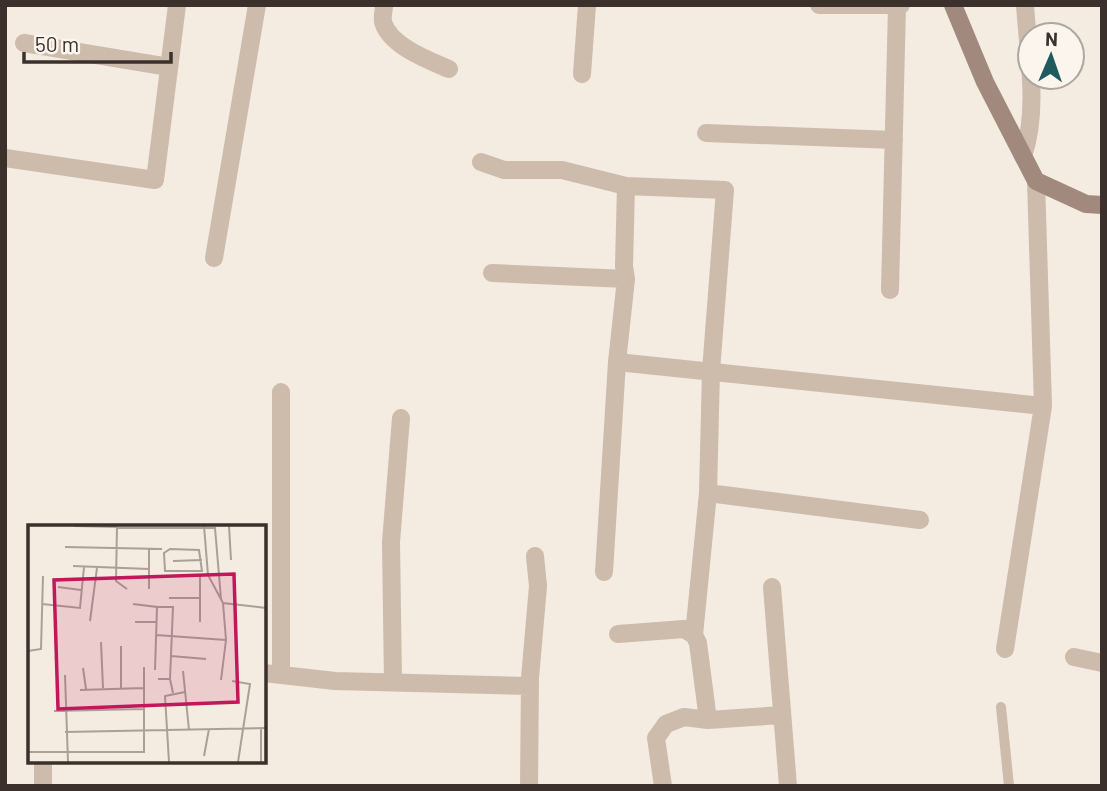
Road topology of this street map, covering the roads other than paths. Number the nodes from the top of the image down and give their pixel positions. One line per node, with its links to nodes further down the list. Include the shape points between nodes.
1 (177, 5): 10 (street)
2 (257, 5): 21 (street)
3 (384, 5): 11 (street, via 383,21 392,35 412,53)
4 (587, 5): 12 (street)
5 (819, 5): 8 (street)
6 (953, 5): 15 (main road)
7 (1025, 5): 15 (street, via 1031,109)
8 (899, 6): 14 (street)
9 (24, 43): 10 (street)
10 (169, 67): 16 (street, via 155,180)
11 (449, 69)
12 (582, 74)
13 (706, 133): 14 (street)
14 (894, 140): 24 (street)
15 (1023, 156): 18 (main road)
16 (5, 158)
17 (481, 162): 19 (street, via 504,170 562,170)
18 (1036, 181): 20 (main road, via 1086,204); 28 (street)
19 (626, 187): 23 (street); 26 (street, via 725,190)
20 (1102, 205)
21 (214, 258)
22 (492, 273): 23 (street)
23 (626, 279): 25 (street)
24 (890, 289)
25 (617, 362): 26 (street); 33 (street)
26 (711, 371): 28 (street); 30 (street)
27 (281, 392): 40 (street)
28 (1043, 405): 37 (street)
29 (401, 418): 41 (street, via 391,542)
30 (708, 494): 31 (street); 36 (street)
31 (920, 520)
32 (535, 556): 42 (street, via 538,586)
33 (604, 572)
34 (772, 587): 44 (street)
35 (618, 634): 36 (street, via 684,629)
36 (694, 635): 45 (street)
37 (1005, 649)
38 (1074, 657): 39 (street)
39 (1102, 663)
40 (272, 674): 41 (street)
41 (393, 682): 42 (street)
42 (530, 686): 48 (street)
43 (1001, 707): 51 (lane)
44 (782, 715): 45 (street); 50 (street)
45 (708, 720): 49 (street, via 684,717 666,724 656,738)
46 (43, 763): 47 (street)
47 (43, 786)
48 (529, 786)
49 (663, 786)
50 (788, 786)
51 (1009, 786)

